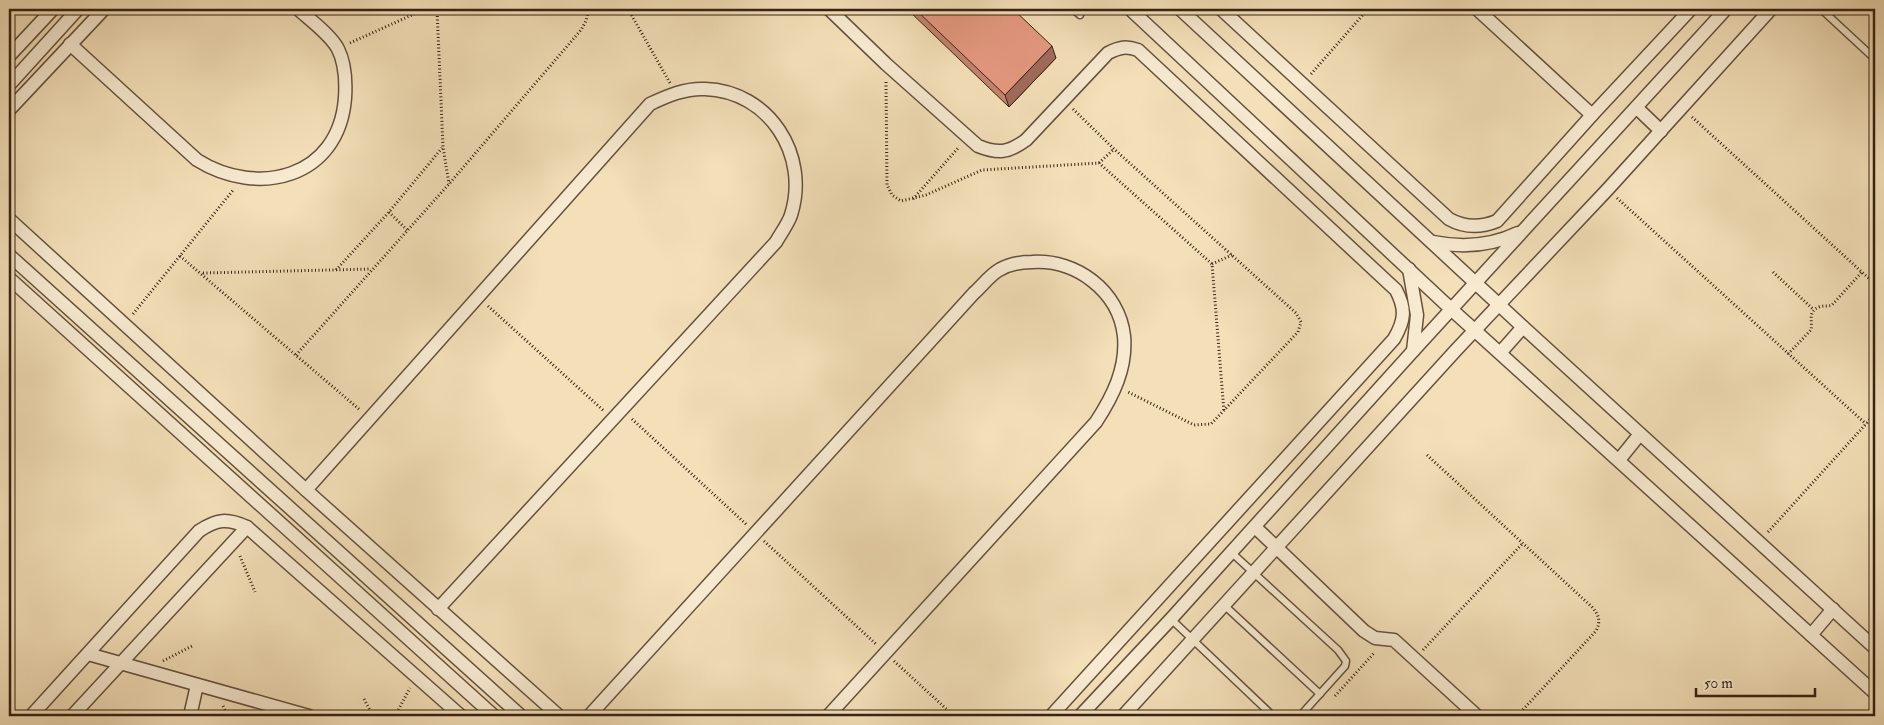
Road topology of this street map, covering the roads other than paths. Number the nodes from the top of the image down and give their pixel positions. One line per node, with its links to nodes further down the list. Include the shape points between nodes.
1 (53, 9): 17 (street)
2 (78, 9): 19 (street)
3 (104, 9): 16 (street)
4 (298, 9): 16 (street, via 338,49 346,87 342,120 328,147 317,158 305,167 274,178 243,178 211,169 197,160)
5 (829, 9): 71 (street, via 978,146 990,151 1015,148 1026,140 1108,53 1127,47 1138,50 1396,290 1402,301 1404,314 1394,339)
6 (1073, 9): 15 (lane)
7 (1130, 9): 28 (street)
8 (1180, 9): 26 (street)
9 (1221, 9): 22 (street, via 1449,219 1468,226 1497,221)
10 (1477, 9): 22 (street)
11 (1691, 9): 22 (street)
12 (1726, 9): 20 (street)
13 (1771, 9): 23 (street)
14 (1821, 9): 18 (lane)
15 (1080, 15)
16 (70, 44): 21 (street)
17 (9, 56)
18 (1875, 59)
19 (9, 85)
20 (1637, 108): 23 (street); 25 (street)
21 (9, 110)
22 (1592, 115)
23 (1661, 131): 31 (street)
24 (9, 219): 38 (street)
25 (1523, 231): 26 (street, via 1478,245); 30 (street)
26 (1432, 241): 30 (street)
27 (9, 254): 40 (street)
28 (1410, 270): 32 (street); 35 (street, via 1417,315)
29 (9, 278): 55 (street)
30 (1476, 282): 31 (street); 32 (street)
31 (1500, 304): 33 (street); 34 (street)
32 (1451, 309): 34 (street); 35 (street)
33 (1523, 327): 36 (street); 37 (street)
34 (1475, 330): 36 (street); 44 (street)
35 (1413, 351): 43 (street)
36 (1500, 353): 39 (street)
37 (1640, 434): 39 (street); 48 (street)
38 (260, 448): 40 (street); 41 (street)
39 (1619, 460): 51 (street)
40 (244, 465): 52 (street)
41 (306, 490): 49 (street); 49 (street, via 650,104 675,92 704,88 734,94 760,108 780,130 793,157 797,186 791,215 776,242)
42 (247, 527): 56 (street, via 222,521 199,531); 57 (street); 65 (street)
43 (1255, 527): 44 (street); 45 (street)
44 (1276, 547): 46 (street); 76 (street, via 1364,631 1375,638 1394,640)
45 (1232, 552): 46 (lane); 50 (street)
46 (1254, 573): 47 (street); 60 (lane, via 1346,661)
47 (1224, 605): 53 (street); 60 (lane)
48 (1833, 609): 51 (street); 54 (street)
49 (438, 610): 68 (street)
50 (1172, 619): 53 (lane); 72 (street)
51 (1811, 635): 59 (street)
52 (435, 638): 55 (street); 67 (street)
53 (1194, 639): 73 (street); 74 (lane)
54 (1875, 648)
55 (422, 651): 66 (street)
56 (88, 654): 57 (street); 61 (street)
57 (121, 664): 58 (street); 62 (street)
58 (197, 685): 63 (street); 64 (street)
59 (1875, 693)
60 (1320, 694): 75 (lane)
61 (32, 716)
62 (72, 716)
63 (190, 716)
64 (309, 716)
65 (461, 716)
66 (494, 716)
67 (521, 716)
68 (559, 716)
69 (589, 716): 70 (street, via 974,293 999,270 1021,262 1045,261 1068,266 1088,277 1105,293 1117,313 1124,336 1124,359 1109,403 1096,422)
70 (828, 716)
71 (1051, 716)
72 (1080, 716)
73 (1123, 716)
74 (1273, 716)
75 (1300, 716)
76 (1477, 716)

